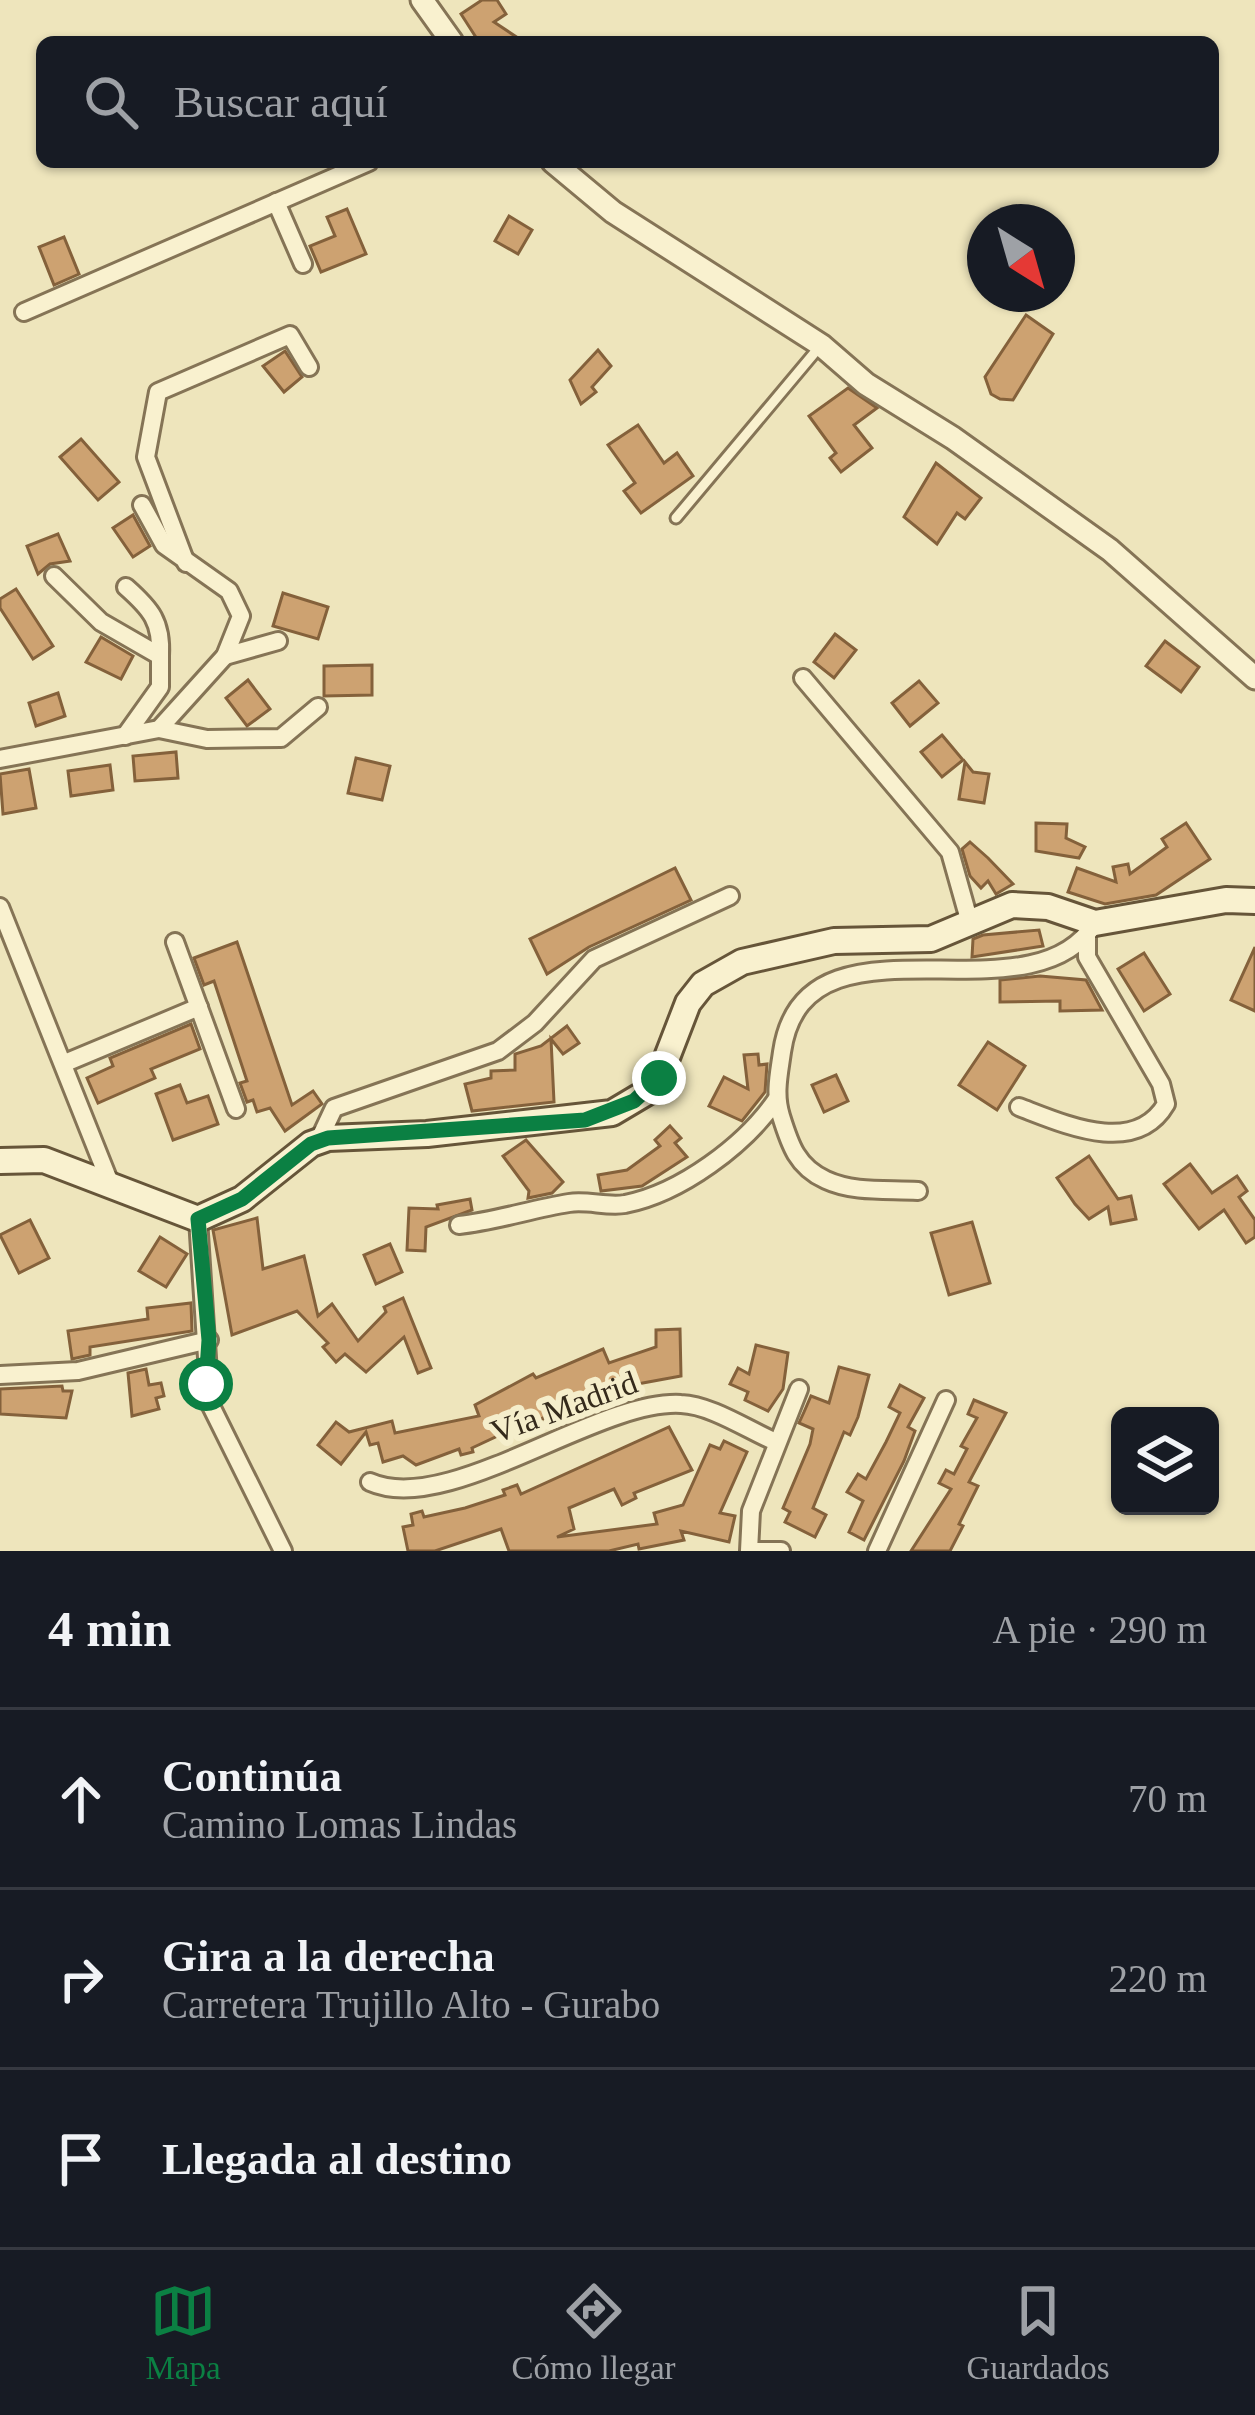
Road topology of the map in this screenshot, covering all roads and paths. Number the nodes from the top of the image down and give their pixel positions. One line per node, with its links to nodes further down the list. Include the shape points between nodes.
1 (422, 0): 2 (street)
2 (448, 36)
3 (355, 168): 5 (street)
4 (560, 168): 8 (street, via 614,212)
5 (275, 202): 6 (street); 7 (street)
6 (303, 264)
7 (24, 312)
8 (821, 345): 11 (lane); 19 (street, via 1110,550)
9 (309, 367): 12 (street, via 290,335 158,392 146,457)
10 (142, 506): 12 (street, via 164,545)
11 (676, 518)
12 (187, 563): 17 (street, via 229,591 241,616)
13 (53, 576): 16 (street, via 101,622)
14 (126, 587): 16 (street, via 162,631)
15 (278, 641): 17 (street)
16 (160, 656): 22 (street, via 160,687)
17 (225, 656): 21 (street)
18 (803, 678): 27 (street, via 950,852)
19 (1255, 678)
20 (318, 707): 21 (street, via 280,738 207,739)
21 (159, 729): 22 (street)
22 (124, 736): 23 (street)
23 (0, 759)
24 (730, 896): 35 (street, via 594,958 498,1051 334,1108)
25 (1255, 901): 28 (main road)
26 (0, 907): 31 (street)
27 (970, 923): 28 (main road, via 1029,904); 35 (main road, via 910,943 834,941 718,973 688,1003 668,1064 649,1091 612,1113)
28 (1091, 929): 32 (street, via 1023,966 988,973 865,970 826,985 784,1035); 33 (street, via 1088,957 1166,1104 1155,1121 1130,1133)
29 (176, 943): 30 (street)
30 (199, 1007): 31 (street); 34 (street)
31 (65, 1063): 37 (street)
32 (776, 1100): 38 (street, via 794,1156 817,1176 839,1186); 40 (street, via 729,1154 625,1204 571,1203)
33 (1019, 1107)
34 (236, 1109)
35 (318, 1142): 39 (main road, via 242,1199)
36 (0, 1161): 37 (main road, via 44,1160)
37 (112, 1189): 39 (main road)
38 (918, 1190)
39 (198, 1219): 41 (street)
40 (458, 1225)
41 (209, 1340): 42 (street, via 78,1371); 47 (street, via 210,1404)
42 (0, 1375)
43 (799, 1389): 45 (street)
44 (946, 1400): 50 (street)
45 (776, 1442): 46 (street, Vía Madrid, via 687,1403 651,1404 463,1475 390,1491); 48 (street, via 752,1511)
46 (370, 1482)
47 (283, 1551)
48 (752, 1551): 49 (street)
49 (781, 1551)
50 (877, 1551)

